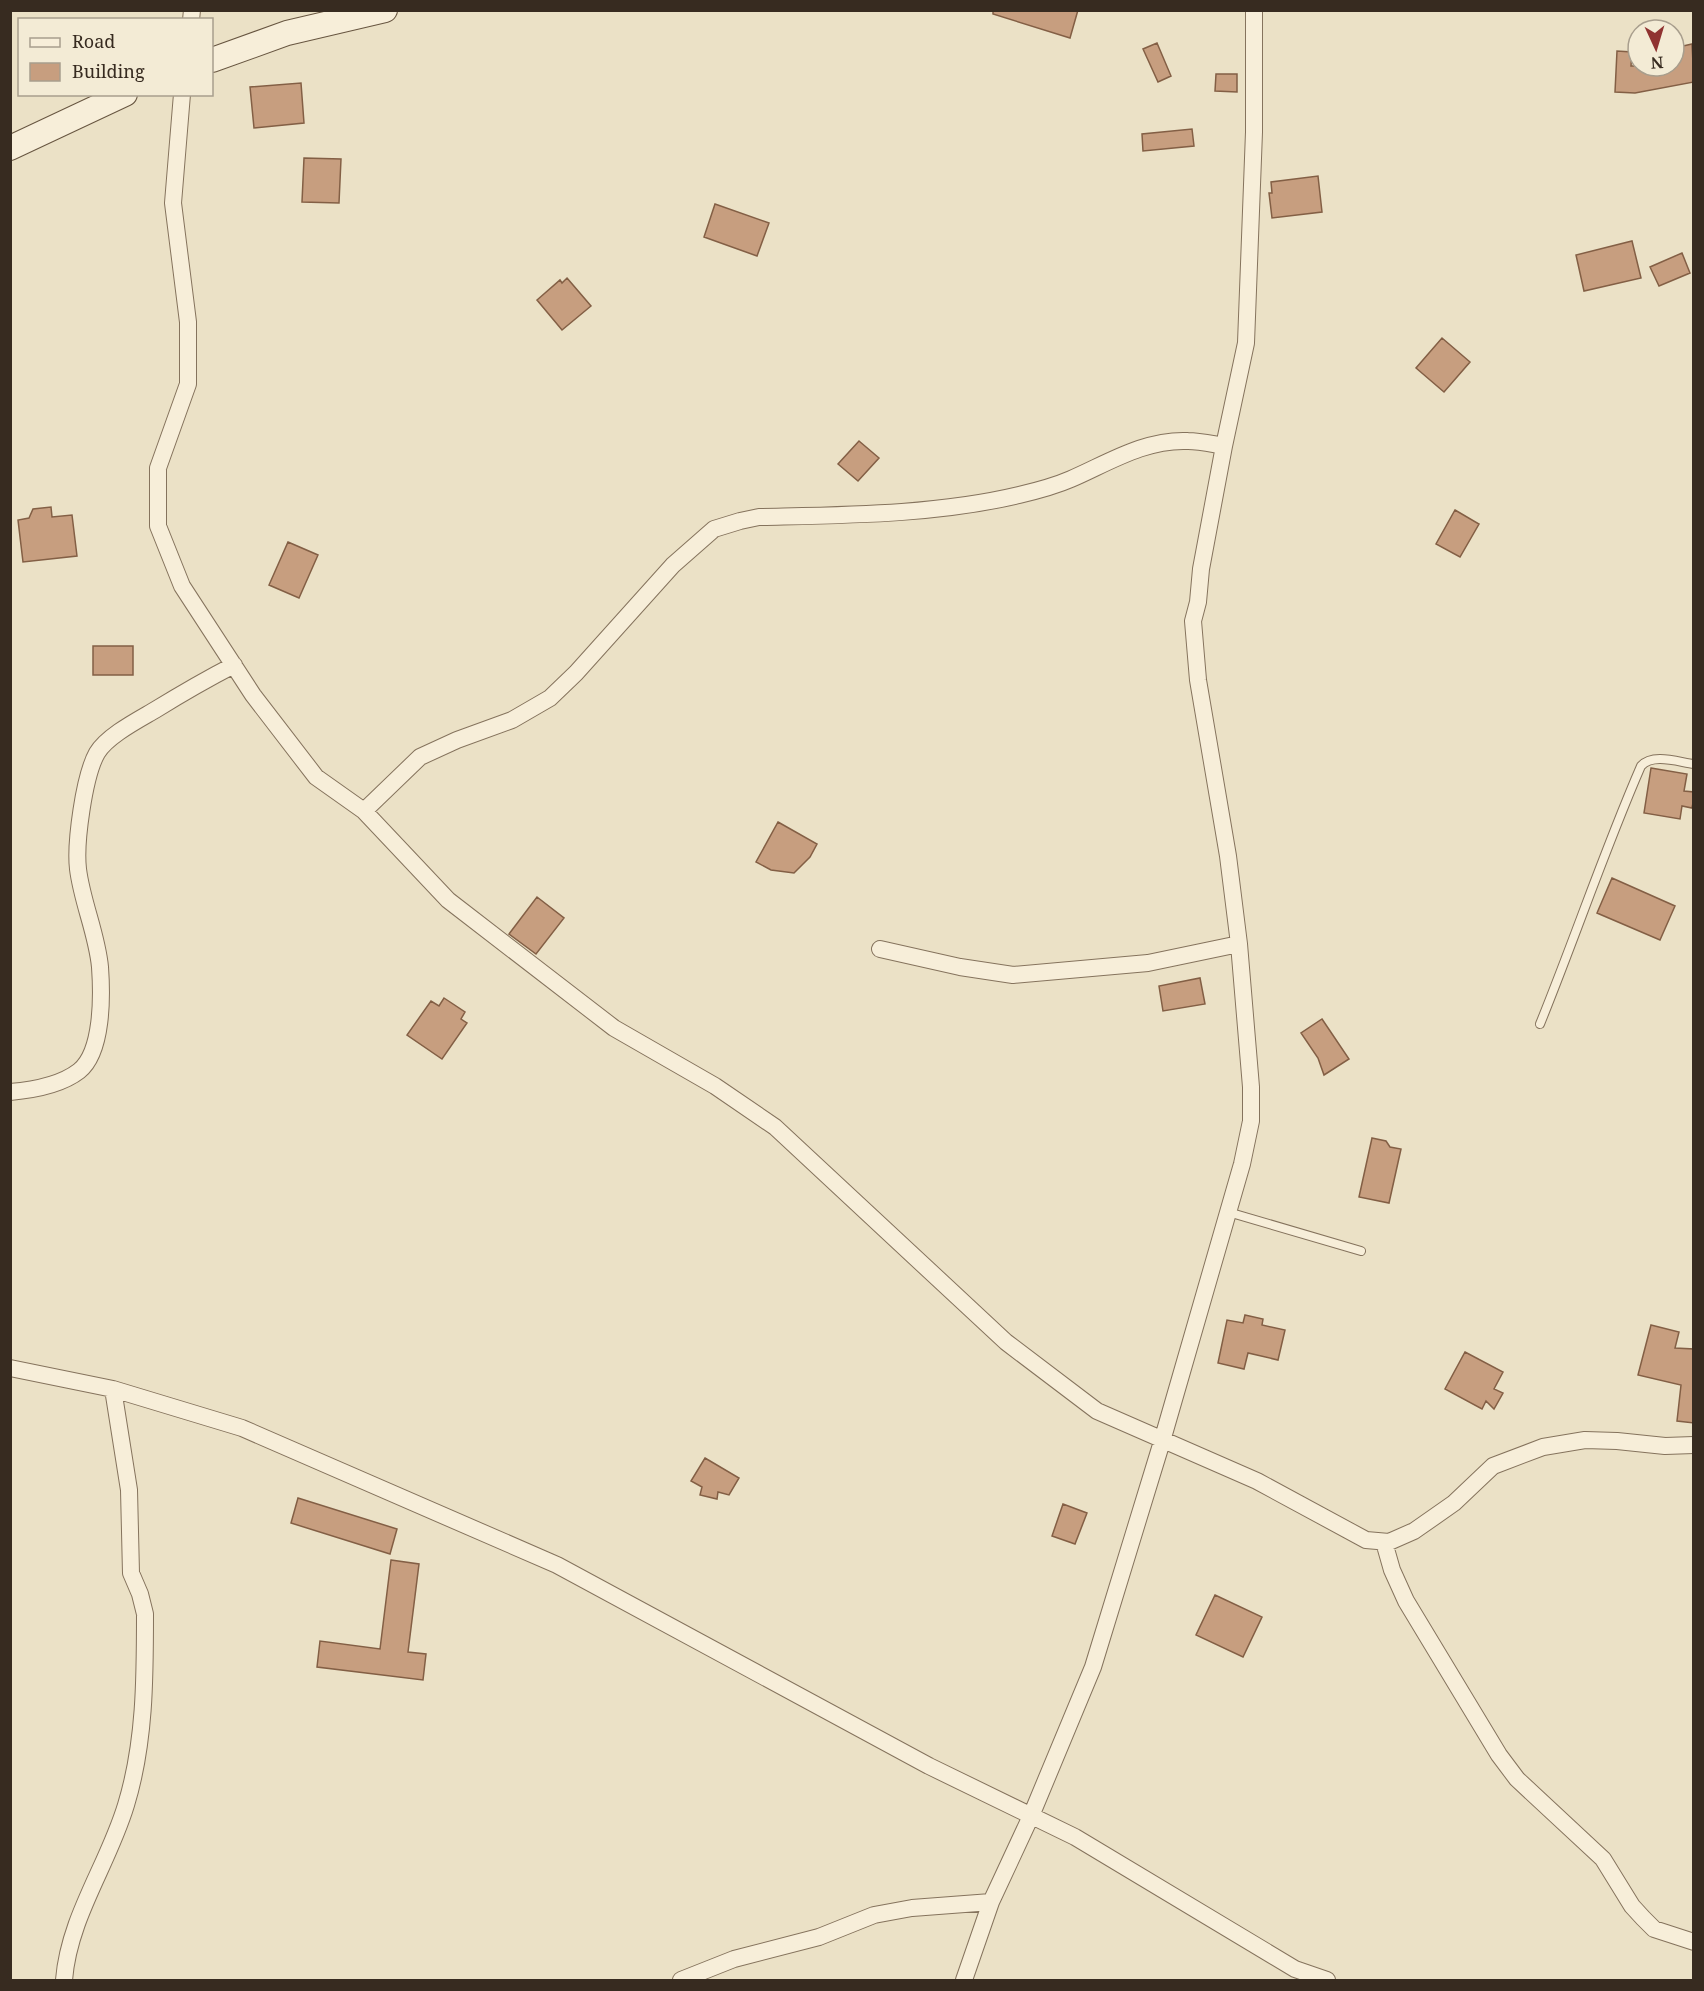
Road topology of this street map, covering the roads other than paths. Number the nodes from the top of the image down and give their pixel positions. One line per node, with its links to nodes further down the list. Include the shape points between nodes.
1 (385, 10): 3 (main road, via 287,33)
2 (1254, 10): 7 (street, via 1246,343)
3 (213, 60)
4 (120, 96): 6 (main road)
5 (182, 96): 8 (street, via 173,203 188,322 188,384 158,468 158,526 182,586)
6 (12, 144)
7 (1224, 446): 10 (street, via 1187,440 1154,445 1121,455 1069,480 1019,495 976,502 883,514 759,517 714,529 673,565 550,698 512,720 420,757); 11 (street, via 1193,621 1198,680)
8 (234, 665): 10 (street, via 316,777); 14 (street, via 124,728 98,751 84,796 78,868 100,966 99,1022 93,1052 81,1070 61,1082)
9 (1694, 764): 13 (lane, via 1654,759 1641,766)
10 (364, 811): 19 (street, via 448,900 605,1021 715,1086 775,1127 1006,1342 1097,1411)
11 (1239, 944): 12 (street, via 1148,963 1013,975); 15 (street, via 1251,1121)
12 (880, 949)
13 (1540, 1024)
14 (10, 1092)
15 (1228, 1212): 16 (lane); 19 (street)
16 (1361, 1251)
17 (10, 1368): 18 (street)
18 (113, 1389): 22 (street, via 242,1428 557,1565 909,1756); 25 (street, via 129,1490 131,1573 145,1614 141,1740 126,1806 80,1913)
19 (1162, 1441): 21 (street, via 1257,1481 1366,1540); 22 (street, via 1093,1667)
20 (1694, 1445): 21 (street, via 1585,1440 1543,1446 1493,1466 1454,1503 1414,1531)
21 (1384, 1542): 24 (street, via 1406,1601 1517,1779 1603,1859 1626,1898 1654,1929)
22 (1031, 1816): 23 (street); 28 (street, via 1075,1837 1295,1969)
23 (991, 1902): 26 (street, via 874,1915 819,1937 734,1959); 27 (street)
24 (1694, 1942)
25 (64, 1980)
26 (681, 1980)
27 (964, 1980)
28 (1327, 1980)

